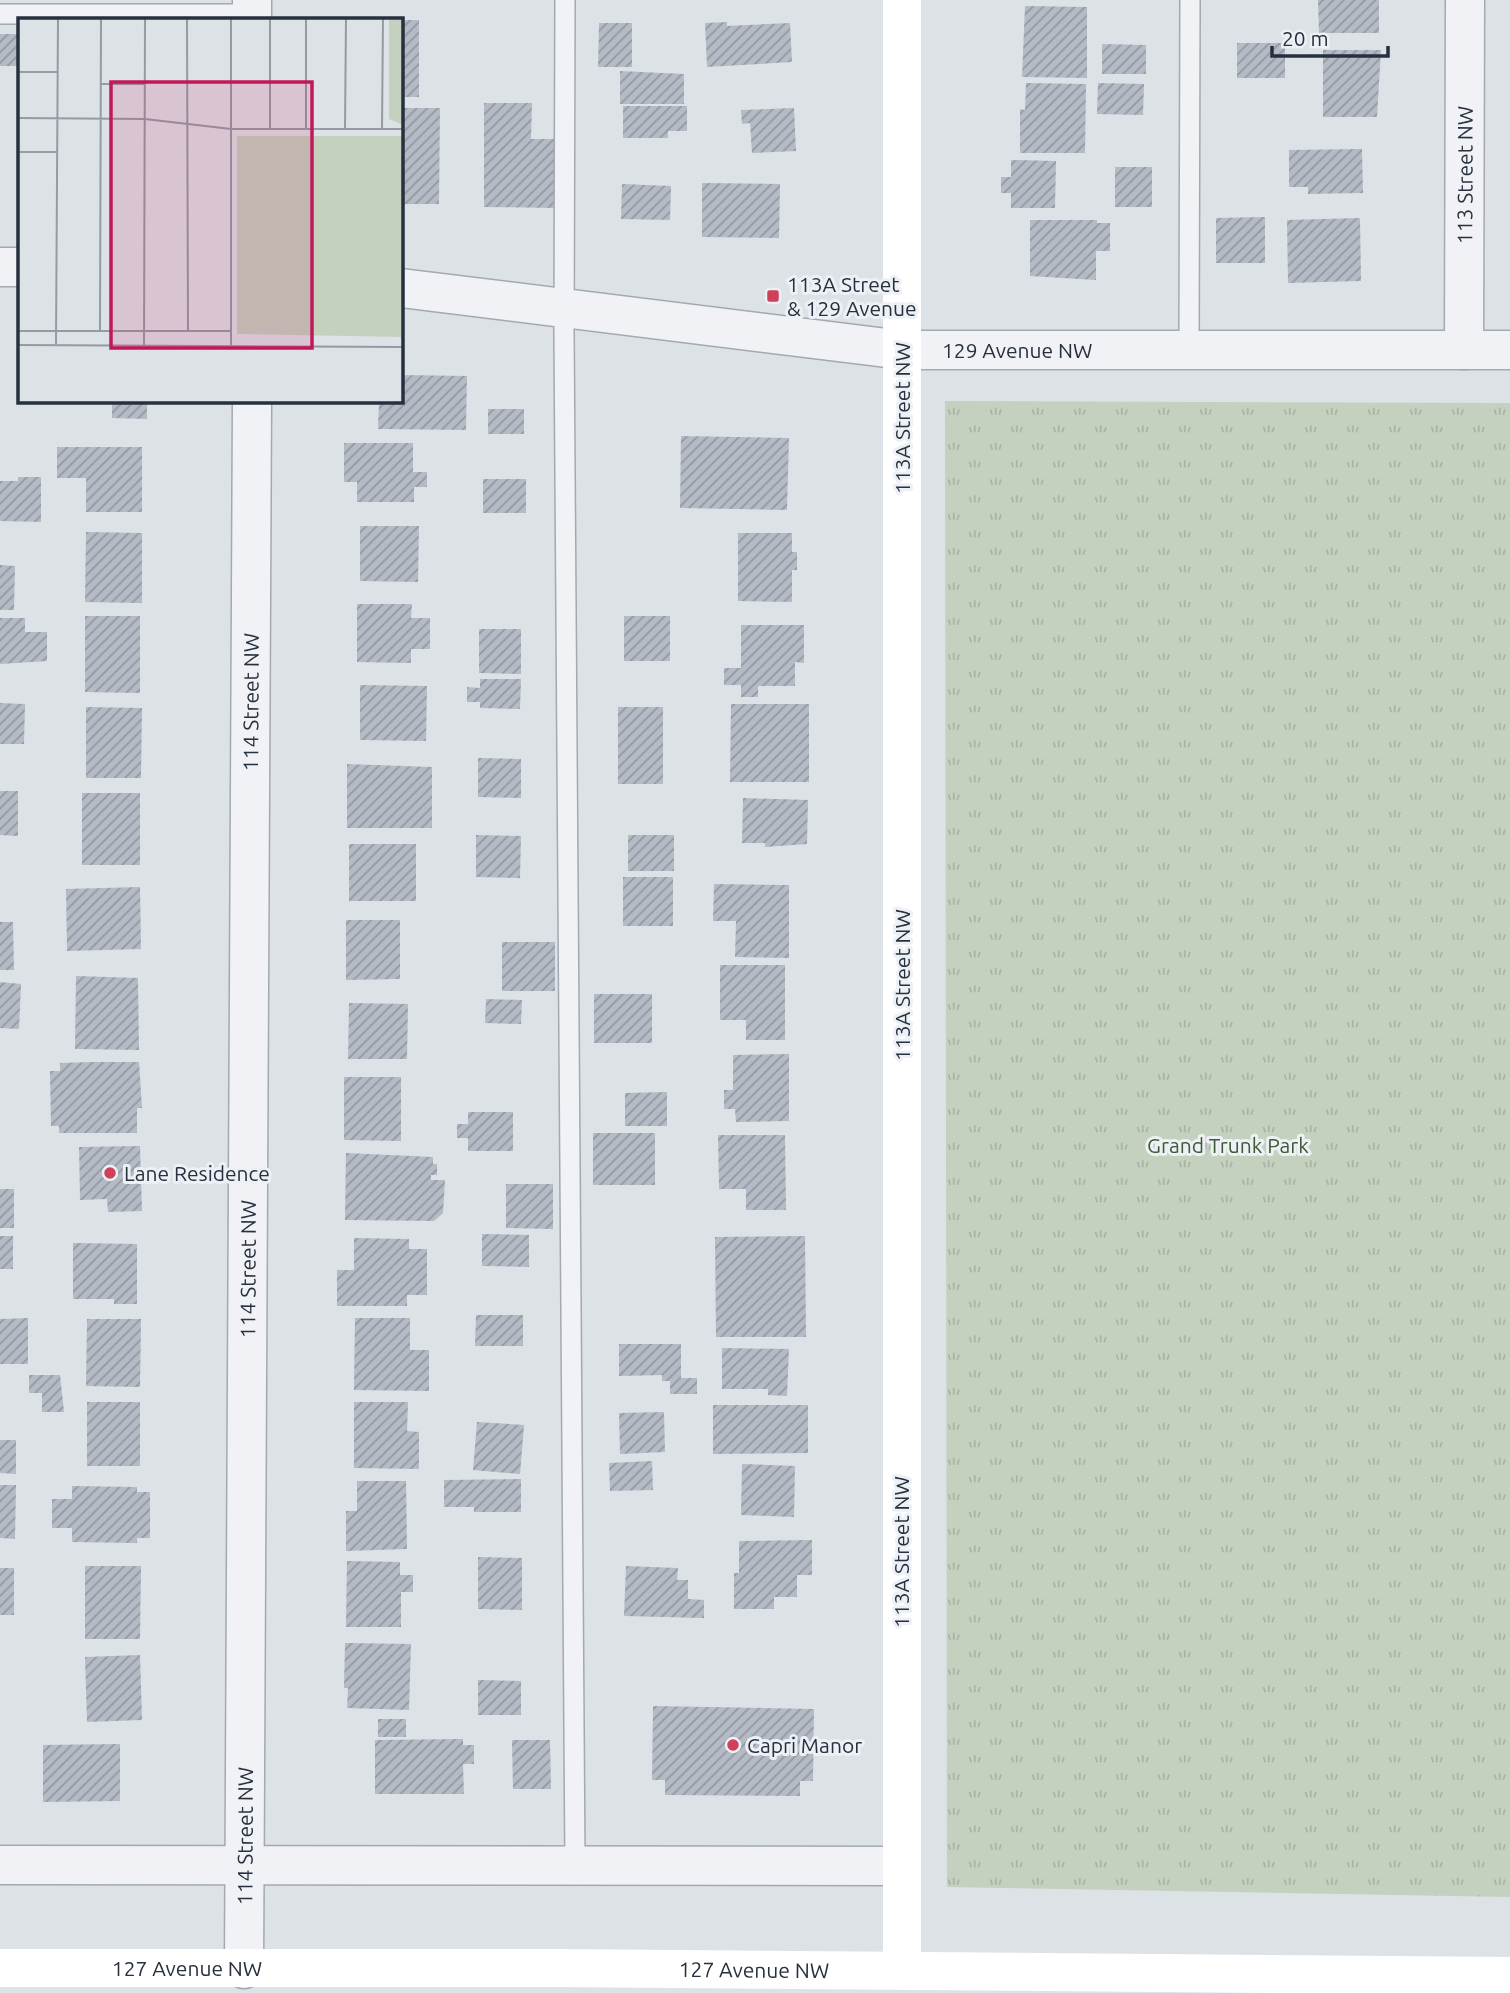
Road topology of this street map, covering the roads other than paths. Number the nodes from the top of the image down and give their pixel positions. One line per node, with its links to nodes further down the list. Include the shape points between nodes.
1 (565, 0): 10 (lane)
2 (902, 0): 11 (main road, 113A Street NW)
3 (1190, 0): 12 (lane)
4 (1465, 0): 13 (street, 113 Street NW)
5 (252, 11): 6 (lane)
6 (0, 15)
7 (0, 267): 8 (street)
8 (18, 267)
9 (402, 288): 10 (street, 129 Avenue NW)
10 (564, 306): 11 (street, 129 Avenue NW); 18 (lane)
11 (903, 349): 12 (street, 129 Avenue NW); 19 (main road, 113A Street NW)
12 (1189, 349): 13 (street, 129 Avenue NW)
13 (1464, 350): 14 (street, 129 Avenue NW)
14 (1510, 350)
15 (252, 402): 17 (street, 114 Street NW)
16 (0, 1865): 17 (street)
17 (246, 1866): 18 (street); 21 (street, 114 Street NW)
18 (575, 1866): 19 (street)
19 (900, 1866): 22 (main road, 113A Street NW)
20 (0, 1968): 21 (main road, 127 Avenue NW)
21 (244, 1969): 22 (main road, 127 Avenue NW)
22 (902, 1970): 23 (main road, 127 Avenue NW)
23 (1510, 1976)

